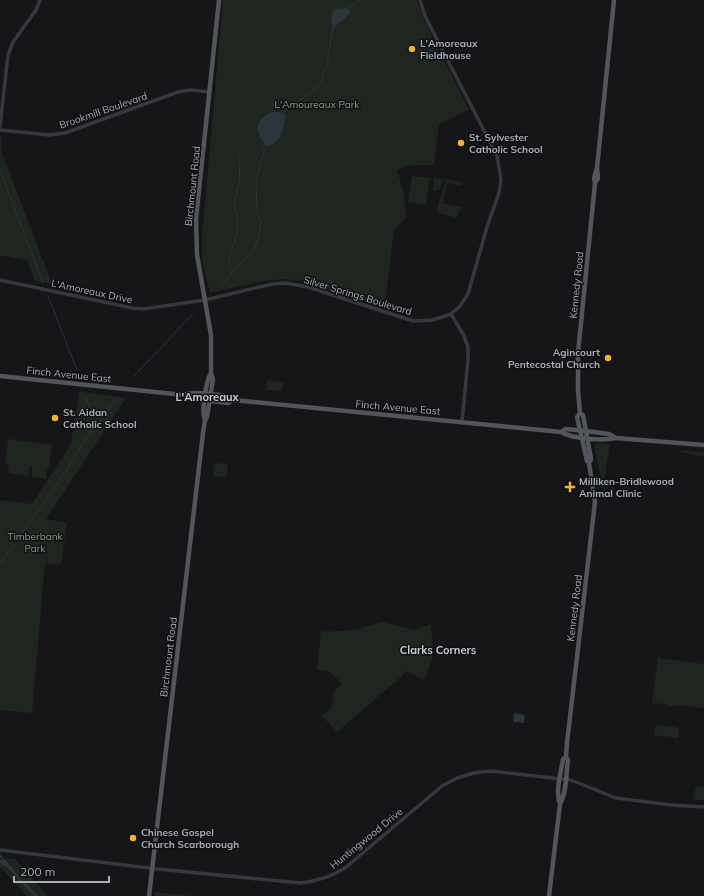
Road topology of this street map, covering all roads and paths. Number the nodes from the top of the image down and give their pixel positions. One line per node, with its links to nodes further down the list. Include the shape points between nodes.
1 (40, 0): 6 (street, via 36,10 13,42 8,55)
2 (219, 0): 5 (main road, Birchmount Road)
3 (420, 0): 10 (street, Silver Springs Boulevard, via 425,16 497,156 501,179 468,294 460,306)
4 (614, 0): 16 (main road, Kennedy Road, via 597,168 594,173 578,353)
5 (210, 92): 7 (street, Brookmill Boulevard, via 178,92 55,135); 9 (main road, Birchmount Road, via 196,219 196,255)
6 (0, 126)
7 (0, 130)
8 (0, 280): 9 (street, L'Amoreaux Drive, via 132,308 156,308)
9 (205, 300): 10 (street, Silver Springs Boulevard, via 272,284 286,284 308,287 413,320 433,320); 12 (main road, Birchmount Road, via 211,335)
10 (450, 314): 17 (street, via 468,347)
11 (0, 376): 13 (main road, Finch Avenue East)
12 (208, 394): 13 (main road, Finch Avenue East); 14 (main road, Birchmount Road); 15 (main road, Finch Avenue East)
13 (184, 395): 14 (main road, Finch Avenue East, via 187,398)
14 (207, 400): 15 (main road, Finch Avenue East, via 228,403); 29 (main road, Birchmount Road, via 203,416 205,420)
15 (233, 400): 17 (main road, Finch Avenue East)
16 (580, 413): 18 (main road, Kennedy Road, via 577,417); 19 (main road, Kennedy Road, via 583,415)
17 (462, 422): 20 (main road, Finch Avenue East)
18 (581, 431): 19 (main road, Finch Avenue East); 20 (main road, Finch Avenue East, via 566,429); 21 (main road, Kennedy Road)
19 (586, 431): 22 (main road, Kennedy Road); 23 (main road, Finch Avenue East, via 609,434)
20 (561, 432): 21 (main road, Finch Avenue East, via 567,436)
21 (582, 437): 22 (main road, Finch Avenue East); 25 (main road, Kennedy Road)
22 (588, 438): 23 (main road, Finch Avenue East); 25 (main road, Kennedy Road, via 591,459)
23 (616, 438): 24 (main road, Finch Avenue East)
24 (704, 445)
25 (589, 462): 26 (main road, Kennedy Road, via 595,502 566,756 563,759)
26 (563, 779): 27 (street, Huntingwood Drive, via 616,798); 29 (street, Huntingwood Drive, via 491,771 457,778 442,786 345,868 332,876 312,882); 31 (main road, Kennedy Road, via 558,798 560,804)
27 (704, 807)
28 (0, 850): 29 (street, Huntingwood Drive)
29 (152, 868): 30 (main road, Birchmount Road)
30 (149, 896)
31 (550, 896)

